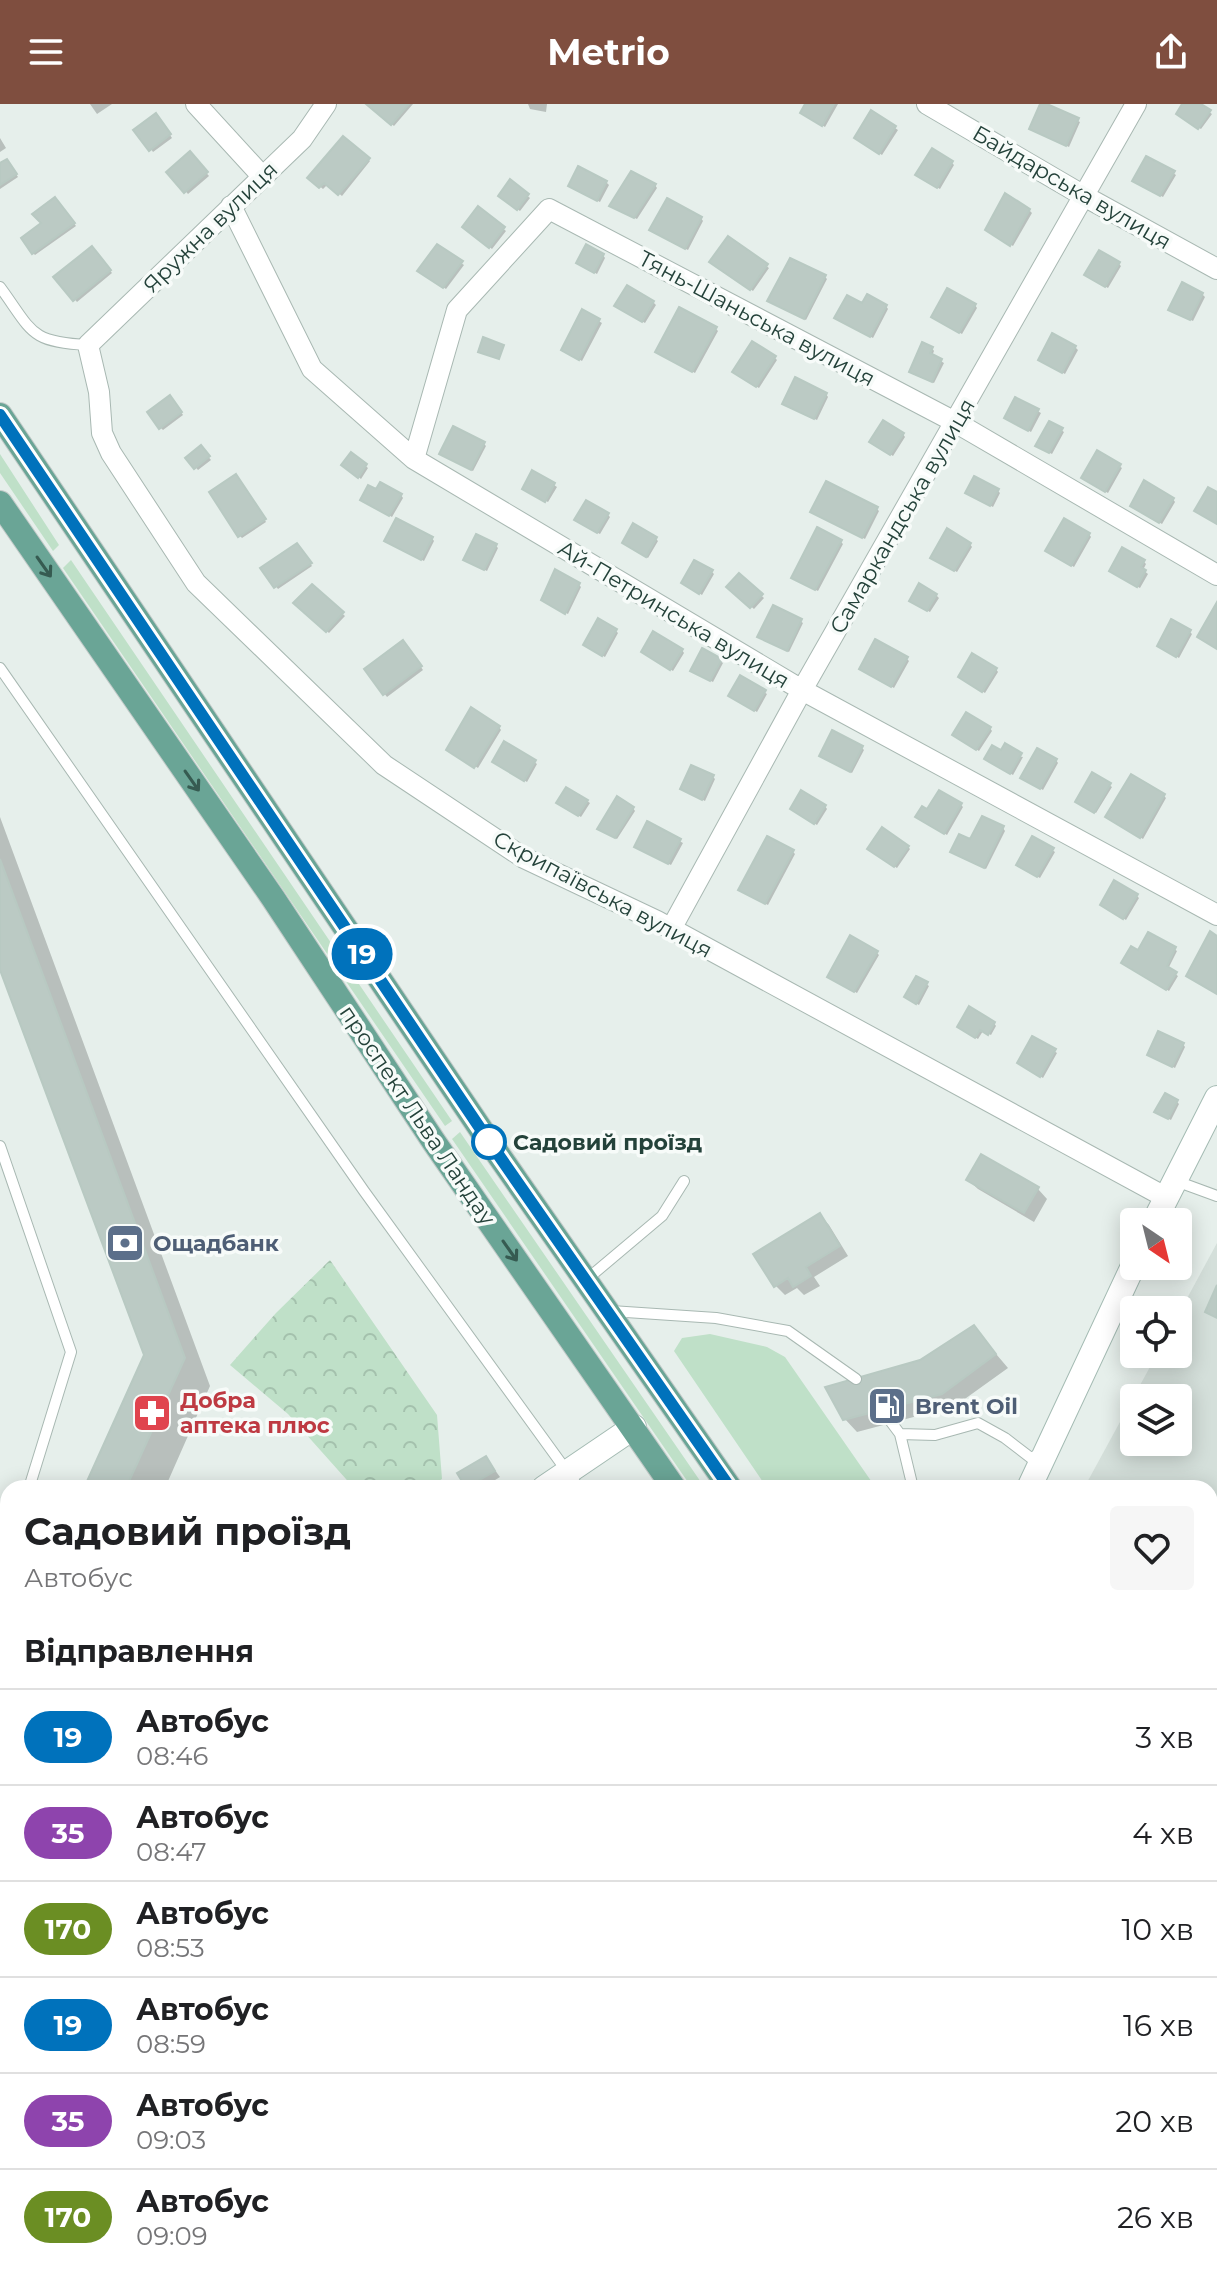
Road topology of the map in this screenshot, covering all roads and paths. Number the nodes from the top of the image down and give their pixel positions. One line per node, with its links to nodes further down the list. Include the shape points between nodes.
1 (196, 104): 5 (street)
2 (326, 104): 5 (street, Яружна вулиця, via 302,139)
3 (927, 104): 6 (street, Байдарська вулиця)
4 (1136, 104): 6 (street, Самаркандська вулиця)
5 (262, 176): 7 (street, Яружна вулиця)
6 (1084, 196): 8 (street, Байдарська вулиця); 12 (street, Самаркандська вулиця)
7 (231, 206): 10 (street, Яружна вулиця); 13 (street, Ай-Петринська вулиця, via 312,369)
8 (1217, 269)
9 (0, 287): 10 (lane, via 35,335)
10 (88, 345): 19 (street, Скрипаївська вулиця, via 102,433 111,453 196,583 384,765 524,858)
11 (0, 415): 26 (main road, проспект Льва Ландау)
12 (955, 422): 13 (street, Тянь-Шаньська вулиця, via 549,209 457,310); 15 (street, Тянь-Шаньська вулиця); 17 (street, Самаркандська вулиця)
13 (414, 459): 17 (street, Ай-Петринська вулиця)
14 (0, 503): 31 (main road, проспект Льва Ландау, one-way to 31)
15 (1217, 575)
16 (0, 668): 35 (lane, via 364,1191)
17 (802, 690): 18 (street, Ай-Петринська вулиця); 19 (street, Самаркандська вулиця)
18 (1217, 915)
19 (671, 929): 23 (street, Скрипаївська вулиця)
20 (1217, 1098): 23 (street)
21 (0, 1146): 34 (lane, via 71,1352)
22 (684, 1181): 26 (lane, via 662,1216)
23 (1170, 1189): 24 (lane); 25 (street)
24 (1217, 1196)
25 (1161, 1208)
26 (586, 1280): 28 (main road, проспект Льва Ландау)
27 (1127, 1280): 33 (street)
28 (607, 1311): 29 (lane, via 716,1318 788,1331); 37 (main road, проспект Льва Ландау)
29 (856, 1379)
30 (882, 1410): 32 (lane)
31 (634, 1427): 35 (street); 36 (main road, проспект Льва Ландау)
32 (900, 1434): 33 (lane, via 935,1435 978,1423 1031,1458); 38 (lane)
33 (1049, 1448): 39 (street)
34 (31, 1480)
35 (574, 1480)
36 (669, 1480)
37 (724, 1480)
38 (911, 1480)
39 (1033, 1480)

